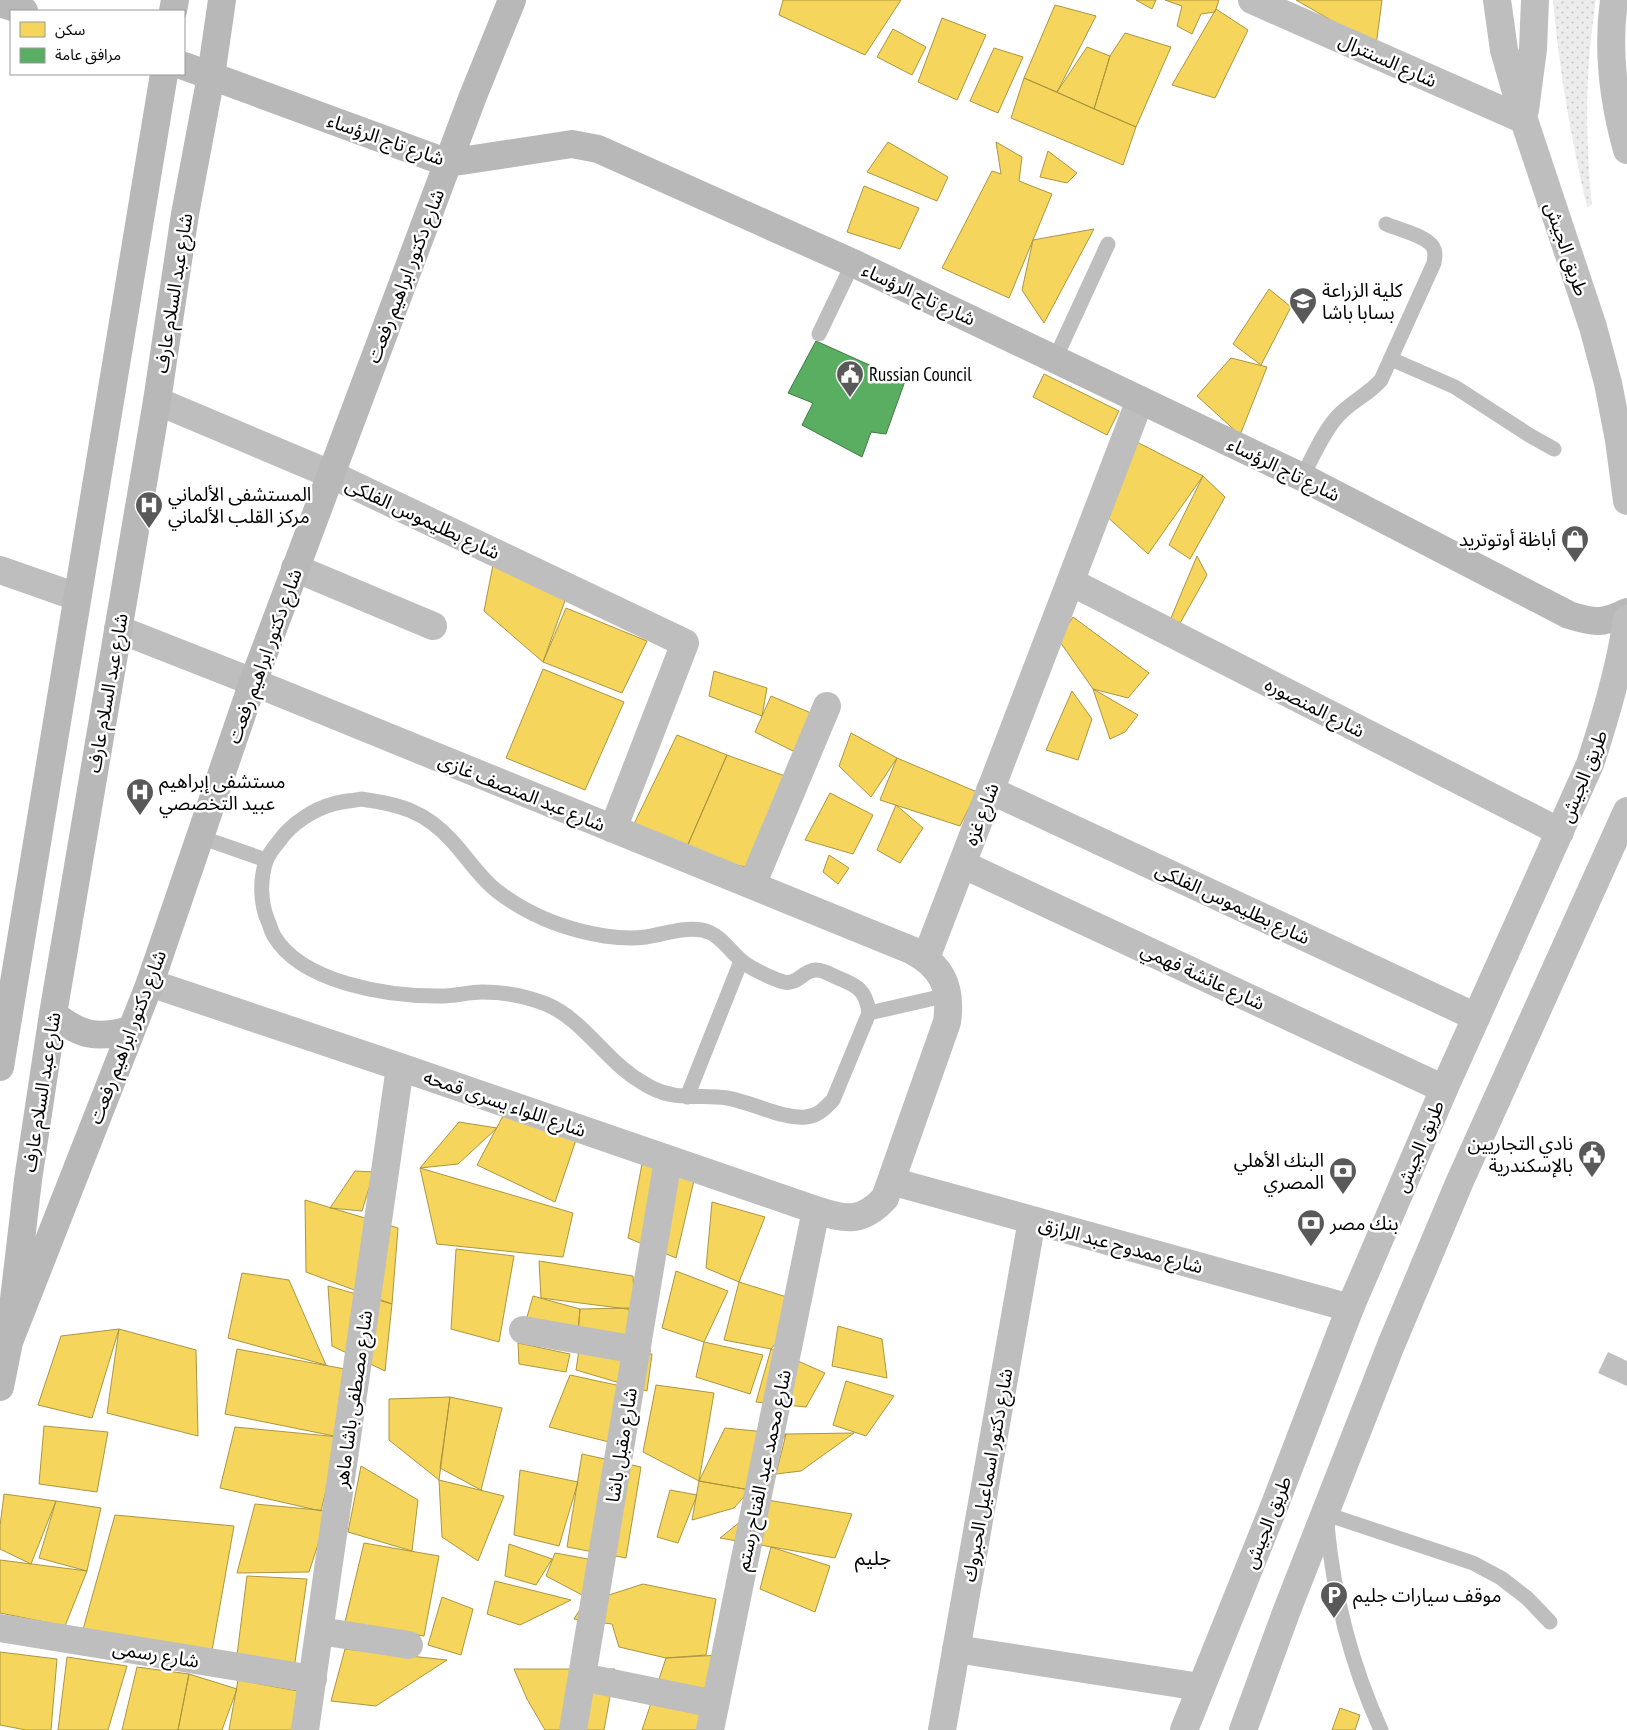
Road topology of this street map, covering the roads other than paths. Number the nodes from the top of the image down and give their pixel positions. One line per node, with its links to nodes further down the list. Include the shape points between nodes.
1 (222, 0): 11 (street, شارع عبد السلام عارف)
2 (512, 0): 14 (street, شارع دكتور ابراهيم رفعت)
3 (1252, 0): 12 (main road, شارع السنترال)
4 (1497, 0): 12 (main road, طريق الجيش, via 1504,50)
5 (1535, 0): 12 (main road)
6 (1614, 0): 13 (main road, via 1611,68)
7 (0, 3): 8 (street)
8 (21, 10)
9 (185, 66): 11 (street, شارع تاج الرؤساء)
10 (164, 75): 30 (street)
11 (211, 76): 14 (street, شارع تاج الرؤساء); 22 (street, شارع عبد السلام عارف, via 185,214)
12 (1524, 120): 26 (main road, طريق الجيش, via 1593,327 1608,383)
13 (1627, 150)
14 (448, 162): 17 (street, شارع تاج الرؤساء, via 572,144 598,149); 24 (street, شارع دكتور ابراهيم رفعت)
15 (1386, 224): 20 (lane, via 1428,241 1435,254 1434,263)
16 (1108, 244): 19 (lane)
17 (852, 263): 18 (lane); 19 (street, شارع تاج الرؤساء)
18 (819, 334)
19 (1055, 359): 21 (street, شارع تاج الرؤساء)
20 (1391, 359): 23 (lane, via 1455,387); 25 (lane, via 1374,388 1336,417)
21 (1140, 400): 25 (street, شارع تاج الرؤساء); 29 (main road, شارع غزه)
22 (157, 401): 24 (main road, شارع بطليموس الفلكى); 34 (street, شارع عبد السلام عارف)
23 (1554, 449)
24 (330, 474): 27 (street, شارع دكتور ابراهيم رفعت); 39 (main road, شارع بطليموس الفلكى, via 685,642)
25 (1302, 477): 31 (street, شارع تاج الرؤساء, via 1569,615 1589,622 1611,620)
26 (1627, 501)
27 (295, 568): 33 (main road); 35 (street, شارع دكتور ابراهيم رفعت)
28 (0, 570): 30 (main road)
29 (1071, 582): 37 (main road, شارع غزه); 40 (main road, شارع المنصوره)
30 (77, 597): 46 (street)
31 (1627, 612)
32 (1627, 619): 40 (main road, طريق الجيش, via 1607,713 1590,764)
33 (433, 626)
34 (118, 629): 35 (main road, شارع عبد المنصف غازى); 52 (street, شارع عبد السلام عارف)
35 (253, 682): 39 (main road, شارع عبد المنصف غازى); 41 (street, شارع دكتور ابراهيم رفعت)
36 (827, 706): 45 (main road)
37 (990, 790): 44 (main road, شارع غزه); 53 (main road, شارع بطليموس الفلكى)
38 (1627, 811): 42 (main road)
39 (613, 829): 45 (main road, شارع عبد المنصف غازى)
40 (1560, 832): 53 (main road, طريق الجيش)
41 (200, 837): 43 (lane); 49 (street, شارع دكتور ابراهيم رفعت)
42 (1619, 849): 68 (main road, via 1460,1181 1391,1345)
43 (266, 860): 48 (lane, via 283,835 305,816 332,804 361,799 390,803 433,823 491,886 530,912 566,928 611,937 645,937 684,928 704,931 722,940); 58 (lane, via 261,886 264,912 274,936 292,956 314,970 354,986 396,994 439,996 482,992 515,995 546,1004 574,1021 610,1059 636,1079 658,1090)
44 (962, 864): 47 (main road, شارع غزه); 57 (main road, شارع عائشة فهمي)
45 (752, 885): 47 (main road, شارع عبد المنصف غازى)
46 (9, 955): 55 (street)
47 (926, 958): 50 (main road, via 944,981)
48 (741, 961): 51 (lane, via 784,982 797,980 816,970 824,971 856,985 866,997); 58 (lane)
49 (150, 983): 54 (street, شارع دكتور ابراهيم رفعت); 56 (main road, شارع اللواء يسرى قمحه)
50 (948, 995): 51 (lane); 60 (main road, via 947,1022)
51 (869, 1013): 58 (lane, via 833,1100 822,1111 808,1117 793,1116 728,1098)
52 (52, 1014): 54 (street, via 69,1027 89,1034 110,1035); 65 (street, شارع عبد السلام عارف)
53 (1476, 1017): 57 (main road, طريق الجيش)
54 (132, 1030): 65 (street, شارع دكتور ابراهيم رفعت)
55 (0, 1067)
56 (400, 1067): 59 (main road, شارع اللواء يسرى قمحه); 71 (main road, شارع مصطفى باشا ماهر)
57 (1444, 1089): 63 (main road, طريق الجيش)
58 (687, 1097)
59 (668, 1160): 61 (main road, شارع اللواء يسرى قمحه); 66 (main road, شارع مقبل باشا)
60 (891, 1181): 61 (main road, شارع اللواء يسرى قمحه, via 885,1198 875,1209 861,1216 846,1219); 62 (main road, شارع ممدوح عبد الرازق)
61 (816, 1210): 77 (main road, شارع محمد عبد الفتاح رستم)
62 (1032, 1220): 63 (main road, شارع ممدوح عبد الرازق); 73 (main road, شارع دكتور اسماعيل الحبروك)
63 (1350, 1308): 76 (main road, طريق الجيش, via 1275,1504)
64 (523, 1330): 66 (main road)
65 (9, 1342): 67 (street, شارع عبد السلام عارف)
66 (636, 1350): 74 (main road, شارع مقبل باشا)
67 (0, 1387)
68 (1326, 1514): 69 (lane, via 1473,1562 1527,1598); 83 (main road); 84 (lane, via 1342,1620 1368,1701)
69 (1550, 1622)
70 (0, 1628): 75 (main road, شارع رسمى)
71 (320, 1630): 72 (main road); 75 (main road, شارع مصطفى باشا ماهر)
72 (409, 1645)
73 (956, 1649): 76 (main road); 81 (main road, شارع دكتور اسماعيل الحبروك)
74 (582, 1677): 77 (main road); 79 (main road, شارع مقبل باشا)
75 (313, 1679): 78 (main road, شارع مصطفى باشا ماهر)
76 (1200, 1686): 82 (main road, طريق الجيش)
77 (715, 1704): 80 (main road, شارع محمد عبد الفتاح رستم)
78 (305, 1730)
79 (573, 1730)
80 (710, 1730)
81 (942, 1730)
82 (1184, 1730)
83 (1243, 1730)
84 (1381, 1730)

